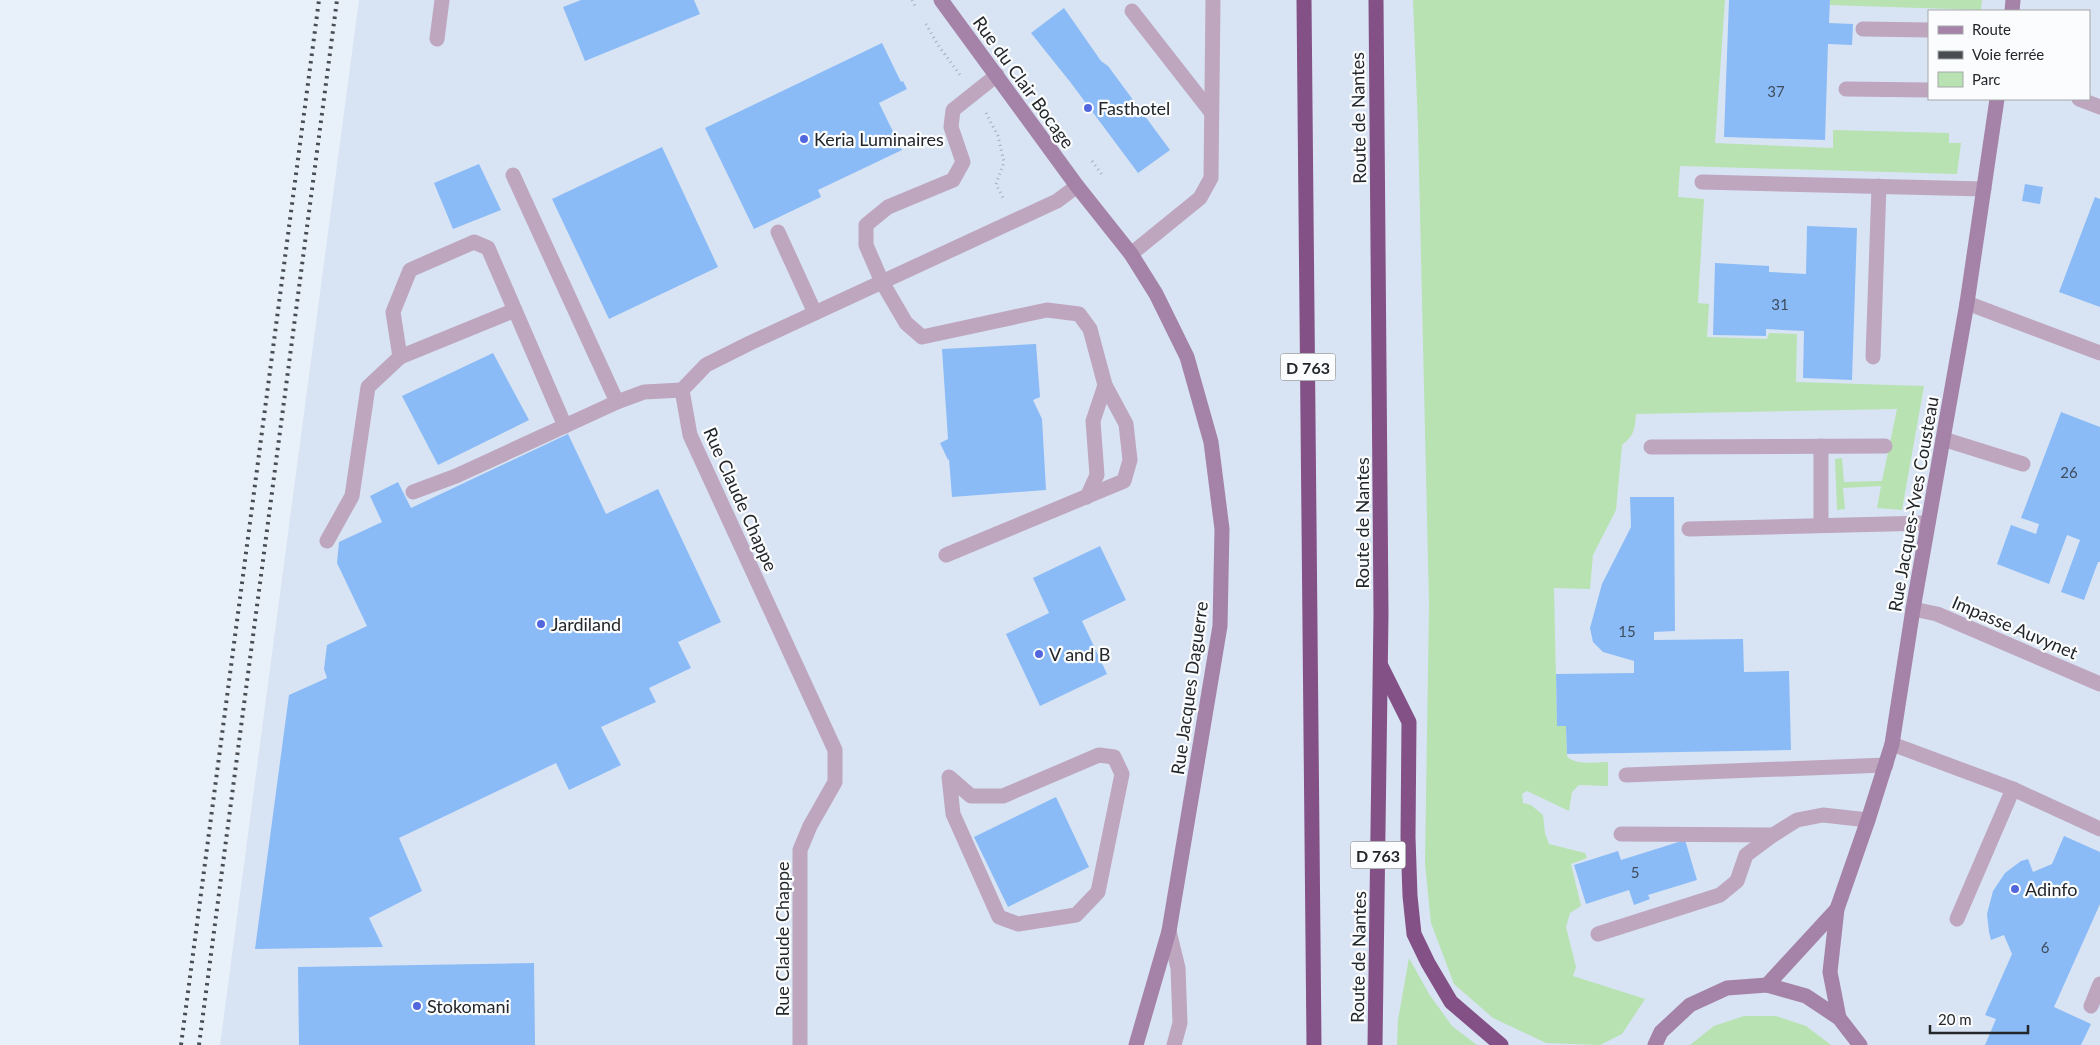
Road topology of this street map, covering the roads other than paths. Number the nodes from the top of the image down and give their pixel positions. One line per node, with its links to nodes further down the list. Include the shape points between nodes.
1 (442, 0): 9 (street)
2 (941, 0): 10 (street, Rue du Clair Bocage)
3 (1213, 0): 16 (street)
4 (1304, 0): 70 (highway, D 763)
5 (1376, 0): 48 (highway, Route de Nantes / D 763)
6 (1132, 11): 16 (street)
7 (1863, 30): 8 (street)
8 (1928, 30)
9 (437, 39)
10 (997, 75): 19 (street, Rue du Clair Bocage); 24 (street, via 953,110 951,127 962,162 953,180 888,207 866,225 866,245)
11 (1846, 89): 12 (street)
12 (1928, 90)
13 (1998, 100): 21 (street, Rue Jacques-Yves Cousteau)
14 (2082, 100): 15 (street)
15 (2100, 107)
16 (1211, 112): 23 (street, via 1211,178 1200,198)
17 (513, 175): 33 (street)
18 (1702, 182): 20 (street)
19 (1077, 186): 23 (street, Rue Jacques Daguerre); 24 (street, via 1057,201)
20 (1879, 186): 21 (street); 30 (street)
21 (1984, 189): 25 (street, Rue Jacques-Yves Cousteau)
22 (778, 232): 27 (street)
23 (1131, 254): 61 (street, Rue Jacques Daguerre, via 1156,294 1187,357 1211,442 1222,529 1220,626)
24 (882, 282): 27 (street); 31 (street, via 906,323 922,337 1047,310 1079,314 1090,329)
25 (1967, 303): 28 (street); 35 (street, Rue Jacques-Yves Cousteau)
26 (515, 310): 29 (street); 29 (street, via 488,248 474,242 410,270 393,312); 34 (street)
27 (815, 313): 32 (street, via 706,365)
28 (2100, 353)
29 (400, 357): 45 (street, via 368,388 352,496)
30 (1873, 357)
31 (1105, 385): 41 (street, via 1093,421 1097,475); 41 (street, via 1126,424 1130,460 1124,481)
32 (682, 390): 33 (street, via 644,392); 67 (street, Rue Claude Chappe, via 690,435 834,750 835,782 800,850)
33 (617, 402): 34 (street)
34 (565, 426): 40 (street)
35 (1943, 439): 39 (street); 42 (street, Rue Jacques-Yves Cousteau)
36 (1821, 446): 37 (street); 38 (street); 43 (street)
37 (1885, 446)
38 (1651, 447)
39 (2023, 464)
40 (413, 492)
41 (1087, 498): 46 (street)
42 (1928, 523): 43 (street); 47 (street, Rue Jacques-Yves Cousteau)
43 (1821, 526): 44 (street)
44 (1690, 529)
45 (327, 541)
46 (946, 555)
47 (1913, 608): 49 (street, Impasse Auvynet, via 1937,614); 50 (street, Rue Jacques-Yves Cousteau)
48 (1380, 665): 71 (highway, Route de Nantes / D 763); 72 (highway, via 1410,722 1408,837 1414,934 1451,1002)
49 (2100, 684)
50 (1892, 744): 51 (street, Rue Jacques-Yves Cousteau); 54 (street)
51 (1886, 765): 52 (street); 55 (street, Rue Jacques-Yves Cousteau)
52 (1626, 775)
53 (949, 777): 53 (street, via 953,814 999,917 1018,924 1076,915 1098,892 1122,774 1114,757 1099,755 1003,796 971,796)
54 (2013, 789): 56 (street); 60 (street)
55 (1868, 820): 58 (street, via 1823,815 1797,820); 59 (street, Rue Jacques-Yves Cousteau)
56 (2100, 829)
57 (1620, 834): 58 (street)
58 (1773, 835): 62 (street, via 1746,856 1737,881 1720,895)
59 (1837, 909): 64 (street, Rue Jacques-Yves Cousteau); 66 (street, Rue Jacques-Yves Cousteau, via 1830,972)
60 (1956, 919)
61 (1169, 931): 68 (street, Rue Jacques Daguerre); 69 (street, via 1178,968 1180,1023)
62 (1598, 934)
63 (2100, 984): 65 (street)
64 (1767, 985): 66 (street, via 1806,996); 73 (street, via 1727,988 1690,1005 1661,1032)
65 (2091, 1006)
66 (1839, 1018): 74 (street)
67 (800, 1045)
68 (1136, 1045)
69 (1174, 1045)
70 (1314, 1045)
71 (1375, 1045)
72 (1501, 1045)
73 (1655, 1045)
74 (1860, 1045)

